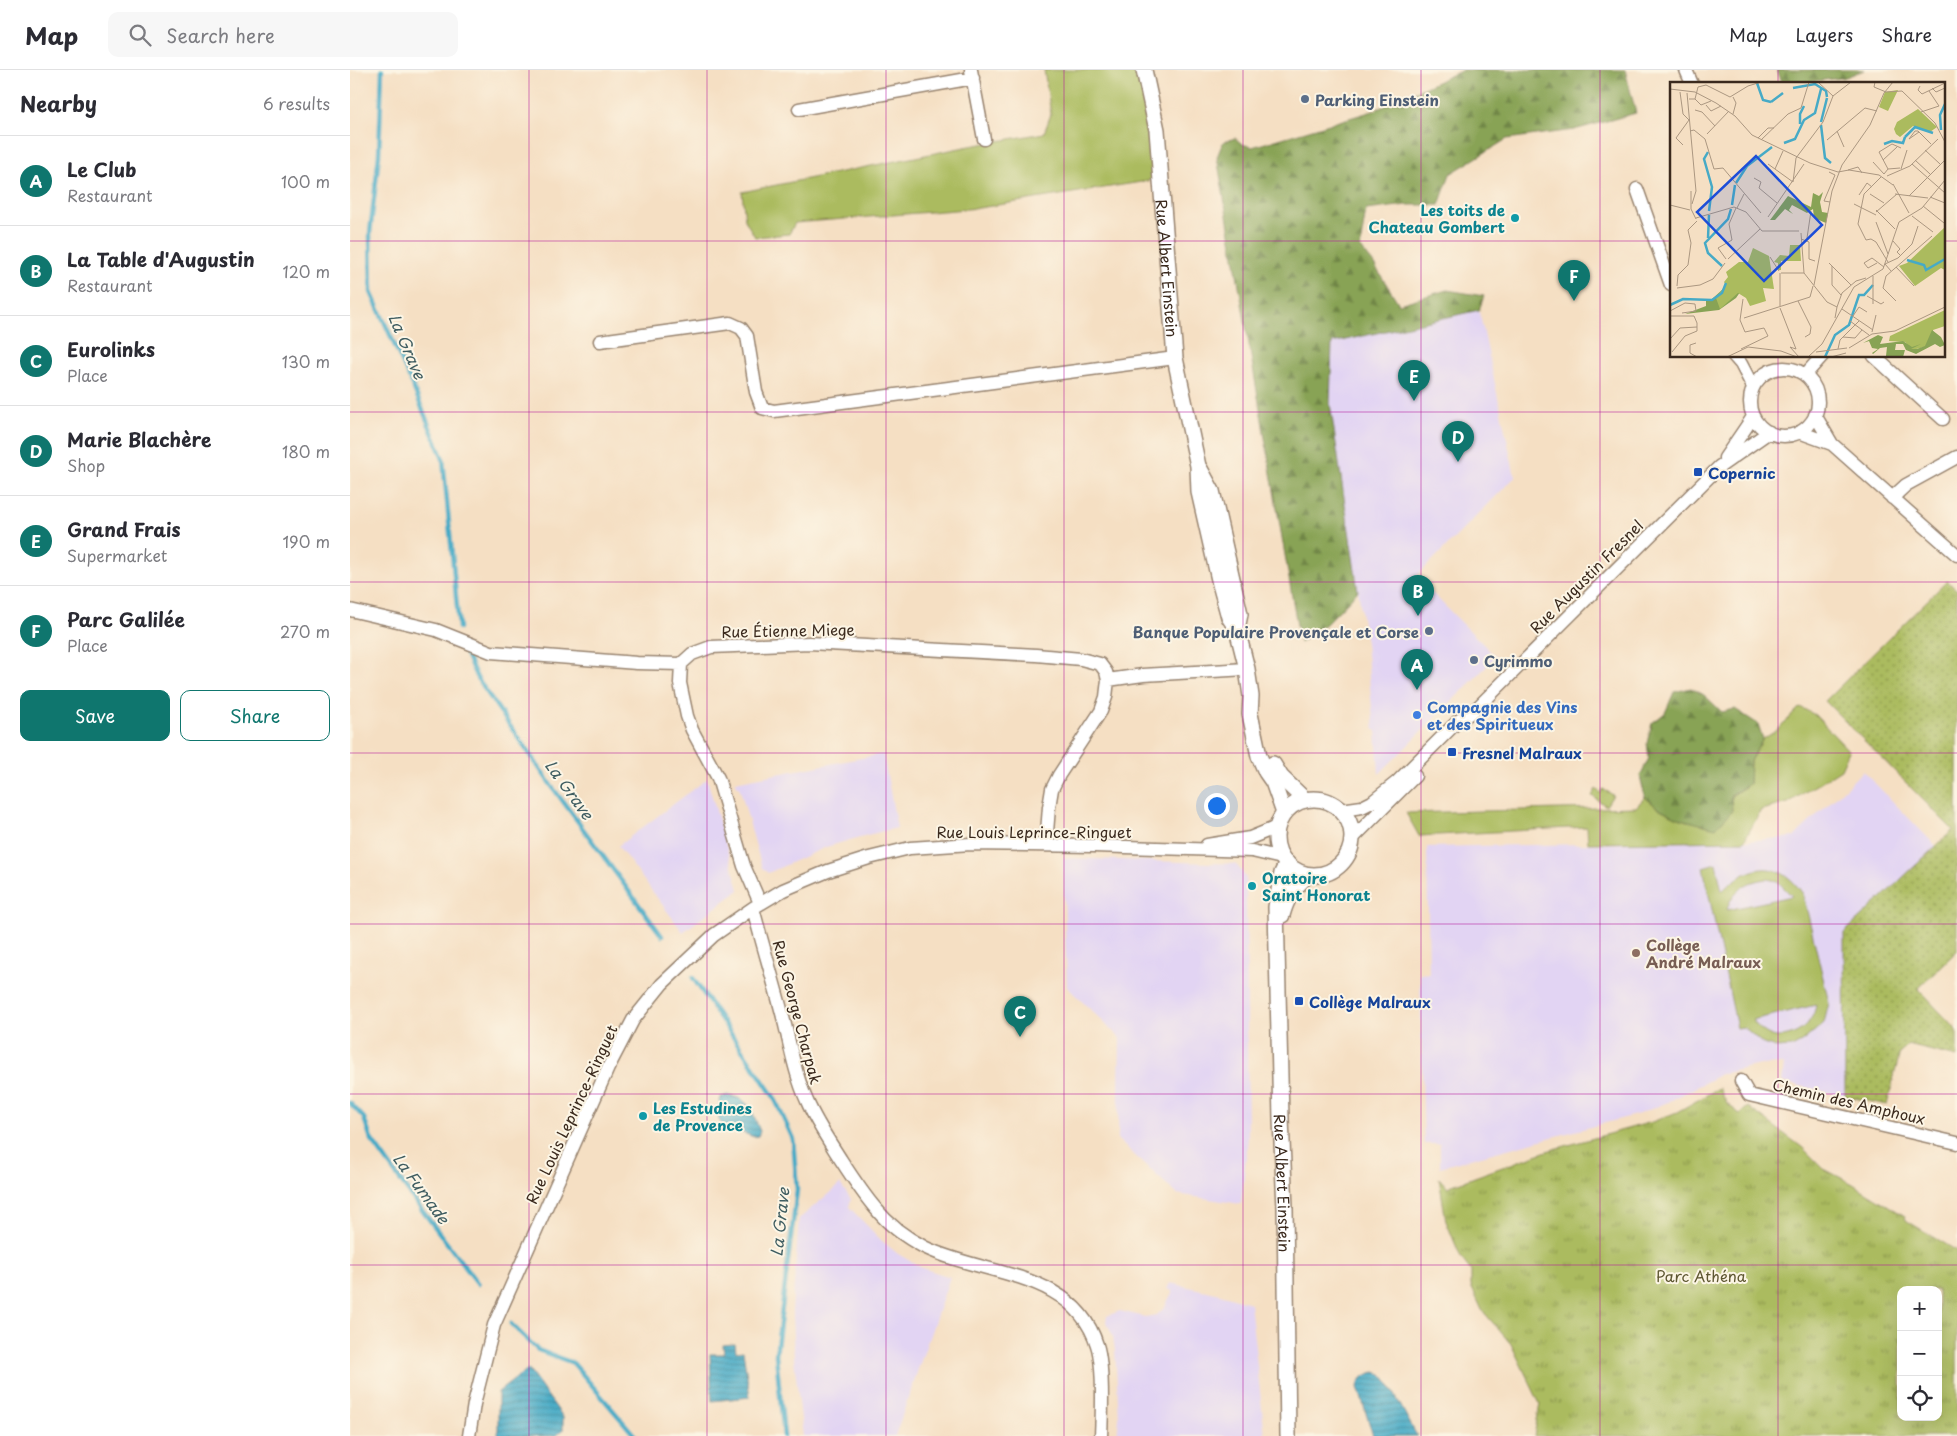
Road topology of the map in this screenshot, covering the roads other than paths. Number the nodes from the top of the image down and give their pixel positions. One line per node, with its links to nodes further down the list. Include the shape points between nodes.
1 (1144, 70): 10 (street, Rue Albert Einstein, via 1157,130)
2 (1686, 70): 4 (street)
3 (972, 74): 5 (street); 6 (street)
4 (1691, 82)
5 (799, 109)
6 (984, 139)
7 (1637, 189): 8 (street)
8 (1670, 283)
9 (600, 341): 10 (street, via 730,323 741,328 747,336 756,392 762,408 774,411)
10 (1175, 358): 29 (street, Rue Albert Einstein, via 1198,466 1212,491 1240,614 1237,629)
11 (1820, 358): 15 (street)
12 (1876, 358): 19 (street)
13 (1738, 360): 14 (street); 16 (street)
14 (1767, 373): 15 (street, via 1784,368); 16 (street)
15 (1805, 375): 17 (street, via 1817,394)
16 (1753, 387): 18 (street, via 1750,394)
17 (1815, 415): 21 (street); 22 (street)
18 (1753, 417): 20 (street); 24 (street, Rue Augustin Fresnel)
19 (1943, 419)
20 (1769, 432): 21 (street, via 1778,435); 24 (street, Rue Augustin Fresnel)
21 (1799, 432): 22 (street)
22 (1832, 444): 25 (street)
23 (1957, 457): 25 (street, via 1906,484)
24 (1719, 467): 32 (street, Rue Augustin Fresnel)
25 (1892, 498): 26 (street)
26 (1957, 555)
27 (350, 610): 28 (street, via 436,630 491,652)
28 (681, 664): 30 (street, Rue Étienne Miege, via 692,654 710,646 808,643 1081,659 1100,664); 41 (street, Rue George Charpak, via 680,683 687,716 718,778)
29 (1246, 670): 30 (street); 31 (street, Rue Albert Einstein)
30 (1108, 680): 37 (street, via 1100,711 1052,789)
31 (1251, 696): 33 (street, Rue Albert Einstein, via 1260,710 1274,768); 35 (street, Rue Albert Einstein, via 1250,714 1259,756 1273,782)
32 (1477, 708): 34 (street, Rue Augustin Fresnel, via 1457,722 1397,782 1372,802); 36 (street, Rue Augustin Fresnel, via 1465,726)
33 (1305, 800): 34 (street, via 1328,801); 35 (street, via 1293,805)
34 (1341, 810): 36 (street, via 1350,823)
35 (1281, 820): 38 (street, Rue Louis Leprince-Ringuet, via 1250,838); 39 (street, via 1276,843)
36 (1352, 839): 40 (street, via 1347,856 1337,867 1323,874)
37 (1046, 845): 38 (street, Rue Louis Leprince-Ringuet); 41 (street, Rue Louis Leprince-Ringuet, via 971,844 910,848 828,871)
38 (1191, 848): 39 (street, Rue Louis Leprince-Ringuet, via 1252,851)
39 (1284, 860): 40 (street); 42 (street, Rue Albert Einstein, via 1276,907)
40 (1308, 875): 42 (street, Rue Albert Einstein, via 1288,897)
41 (756, 905): 45 (street, Rue Louis Leprince-Ringuet, via 714,935 662,984 620,1042 494,1325); 46 (street, Rue George Charpak, via 806,1100 822,1130 867,1198 898,1230 924,1247 1038,1284 1060,1295 1081,1316 1097,1346)
42 (1278, 930): 47 (street, Rue Albert Einstein)
43 (1741, 1081): 44 (street, Chemin des Amphoux, via 1750,1095)
44 (1957, 1143)
45 (469, 1436)
46 (1101, 1436)
47 (1288, 1436)

